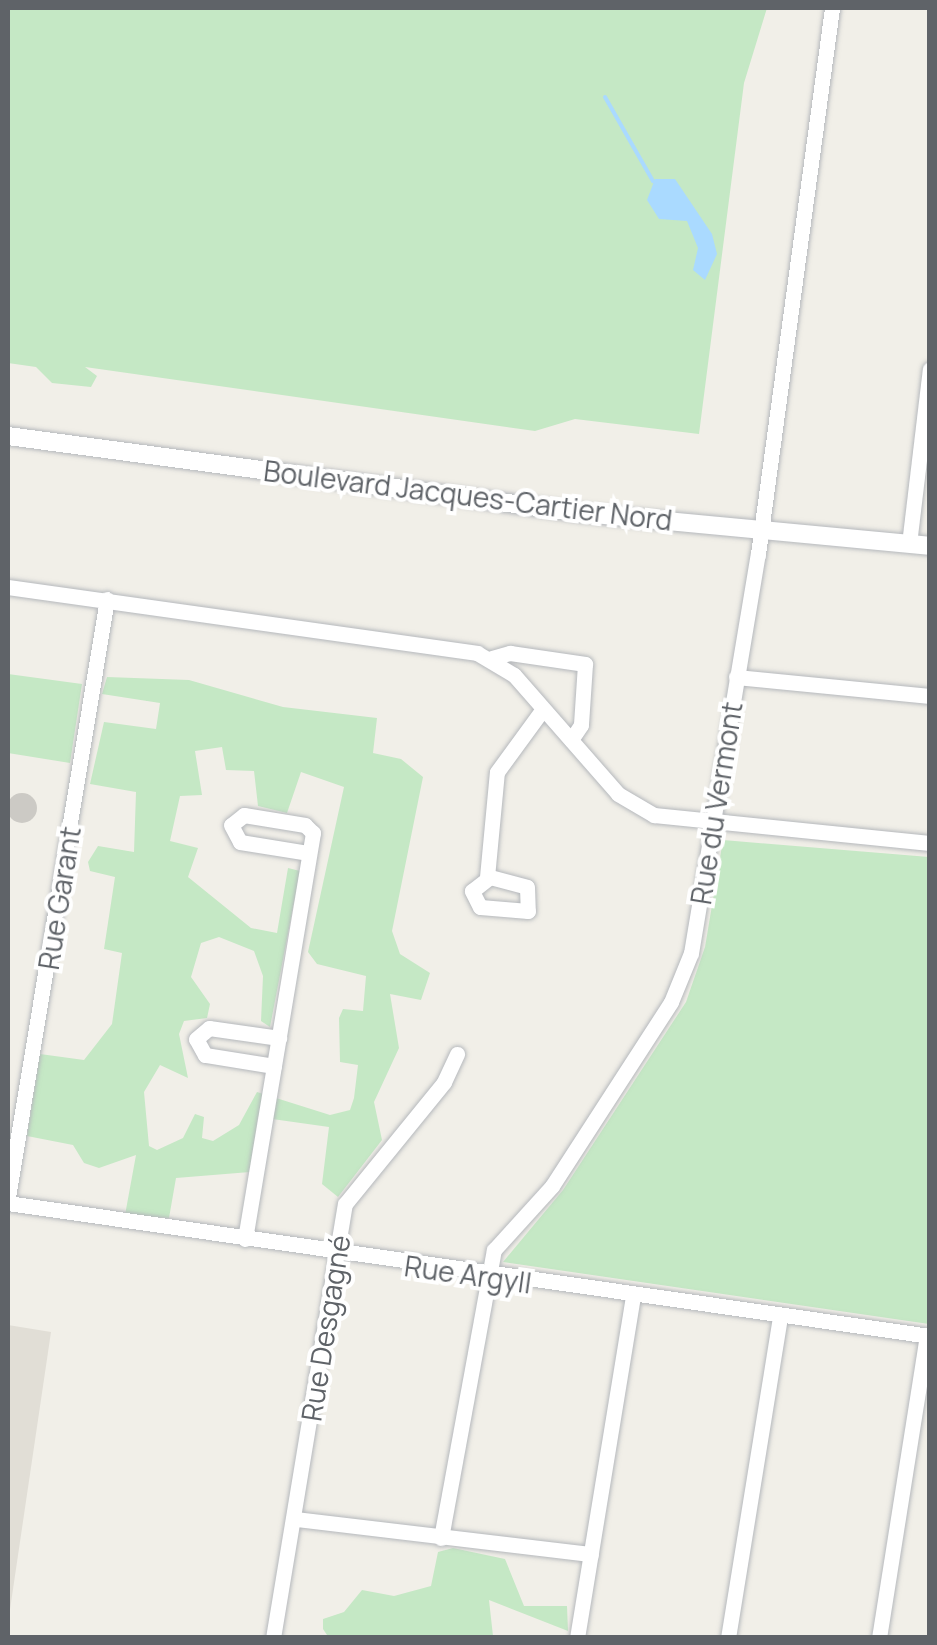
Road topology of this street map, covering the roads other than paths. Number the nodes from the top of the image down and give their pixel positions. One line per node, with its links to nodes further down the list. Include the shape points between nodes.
1 (832, 8): 4 (street, Rue du Vermont)
2 (930, 369): 5 (street)
3 (8, 436): 4 (street, Boulevard Jacques-Cartier Nord)
4 (760, 530): 5 (street, Boulevard Jacques-Cartier Nord); 10 (street, Rue du Vermont)
5 (908, 544): 6 (street, Boulevard Jacques-Cartier Nord)
6 (930, 546)
7 (8, 586): 8 (street)
8 (108, 600): 9 (street); 21 (street, Rue Garant)
9 (492, 658): 12 (street); 13 (street, via 510,653 584,664 581,725)
10 (736, 677): 11 (street); 14 (street, Rue du Vermont)
11 (930, 696)
12 (543, 709): 13 (street); 17 (street, via 497,772)
13 (572, 740): 14 (street, via 635,806)
14 (712, 824): 15 (street); 24 (street, Rue du Vermont, via 681,985 552,1186 499,1240)
15 (930, 843)
16 (310, 853): 16 (street, via 313,834 306,825 244,814 231,825 240,842); 18 (street)
17 (486, 877)
18 (279, 1038): 20 (street); 20 (street, via 210,1028 196,1038 205,1055)
19 (457, 1054): 23 (street, Rue Desgagné, via 444,1082 351,1192)
20 (274, 1066): 22 (street)
21 (8, 1200): 22 (street, Rue Argyll)
22 (244, 1239): 23 (street, Rue Argyll)
23 (335, 1256): 24 (street, Rue Argyll); 28 (street, Rue Desgagné)
24 (488, 1277): 25 (street, Rue Argyll); 29 (street, Rue du Vermont)
25 (633, 1296): 26 (street, Rue Argyll); 30 (street)
26 (780, 1317): 27 (street, Rue Argyll); 33 (street)
27 (928, 1336): 34 (street)
28 (296, 1519): 29 (street); 31 (street, Rue Desgagné)
29 (441, 1538): 30 (street)
30 (591, 1554): 32 (street)
31 (274, 1638)
32 (577, 1638)
33 (728, 1638)
34 (878, 1638)

